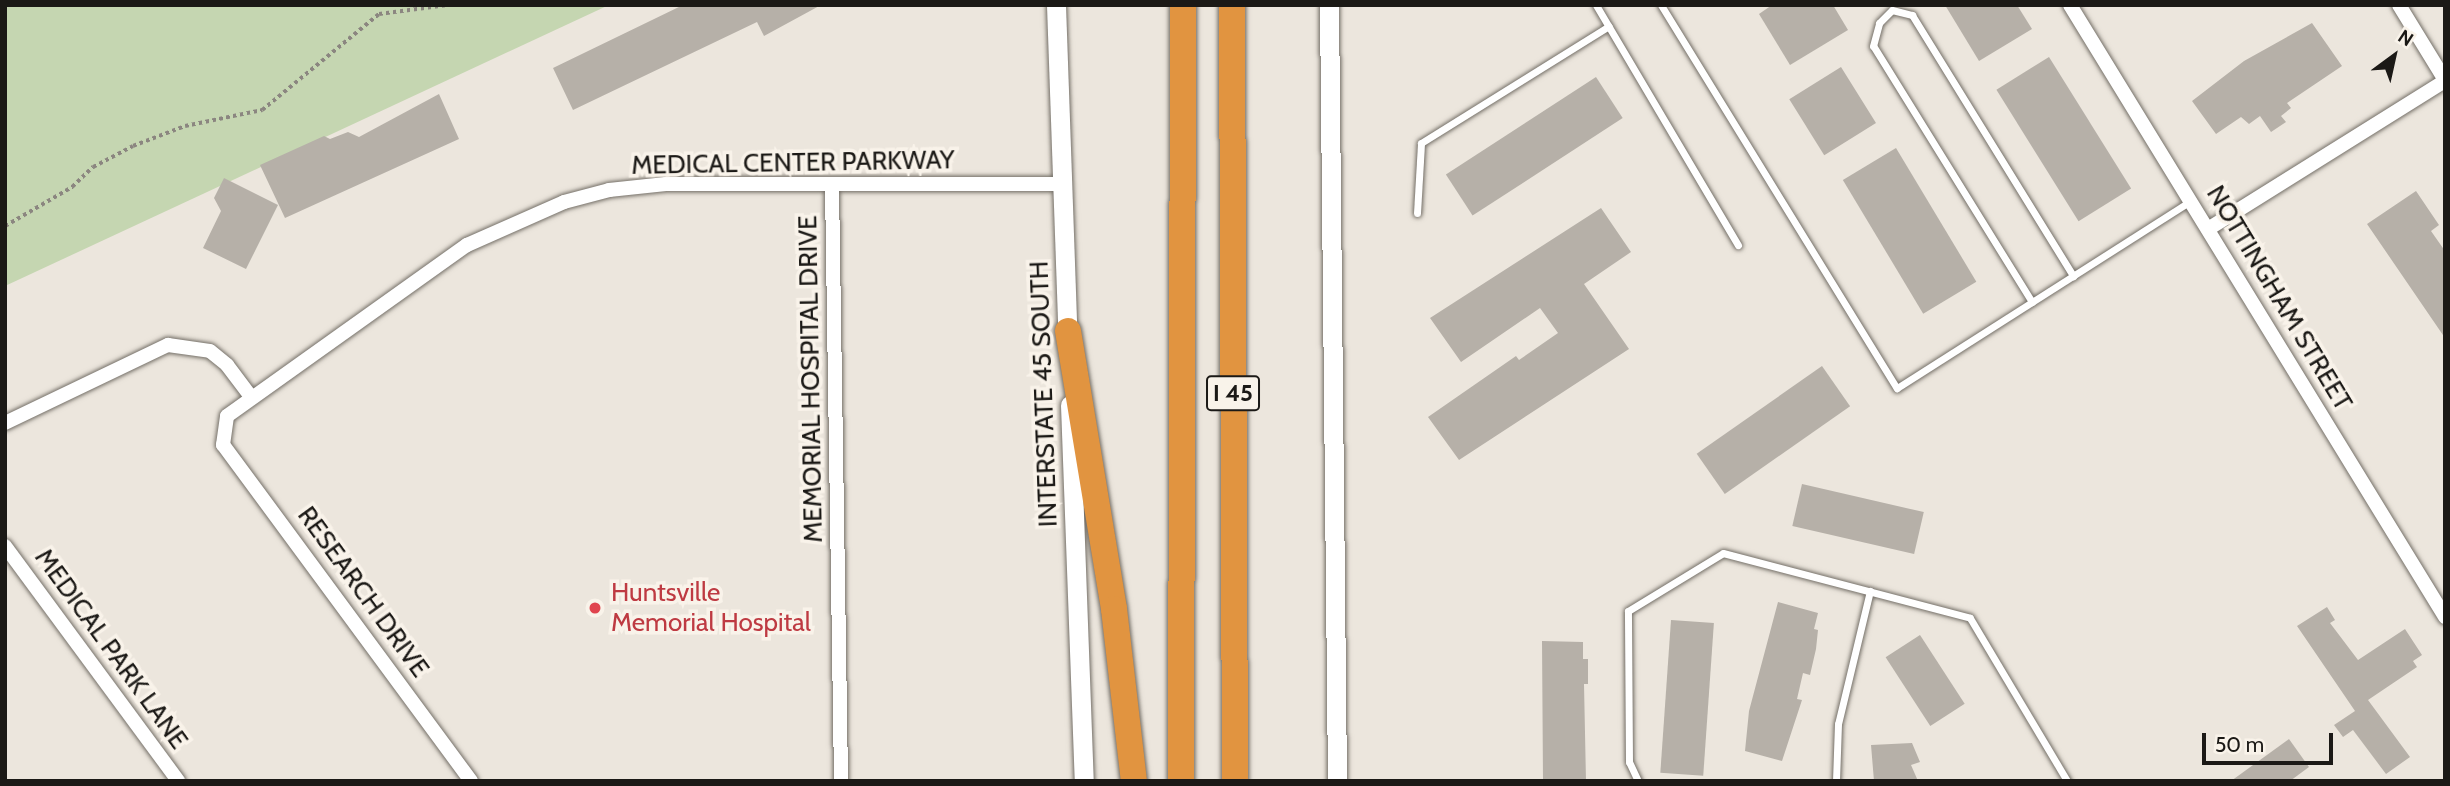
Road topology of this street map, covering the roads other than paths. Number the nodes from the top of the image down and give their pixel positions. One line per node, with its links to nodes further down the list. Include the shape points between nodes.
1 (1056, 5): 12 (main road, INTERSTATE 45 SOUTH)
2 (1184, 5): 32 (highway, I 45)
3 (1232, 5): 33 (highway, I 45)
4 (1329, 5): 34 (main road)
5 (1595, 5): 10 (lane)
6 (1661, 5): 19 (lane, via 1897,388)
7 (2070, 5): 14 (street, NOTTINGHAM STREET)
8 (2399, 5): 11 (street)
9 (1890, 8): 18 (lane, via 1912,15); 19 (lane, via 1879,23 1873,46)
10 (1609, 26): 15 (lane, via 1421,143); 17 (lane)
11 (2445, 81): 16 (street)
12 (1063, 184): 13 (street, MEDICAL CENTER PARKWAY); 20 (main road, INTERSTATE 45 SOUTH)
13 (832, 186): 21 (street, MEDICAL CENTER PARKWAY, via 666,184 564,202 467,245); 29 (street, MEMORIAL HOSPITAL DRIVE)
14 (2191, 201): 16 (street, NOTTINGHAM STREET); 18 (lane)
15 (1417, 213)
16 (2208, 229): 26 (street, NOTTINGHAM STREET)
17 (1738, 245)
18 (2073, 276): 19 (lane)
19 (2032, 302)
20 (1068, 331): 30 (main road, INTERSTATE 45 SOUTH); 31 (highway, via 1114,609)
21 (250, 396): 22 (street, via 227,365 210,352 168,345); 23 (street, MEDICAL CENTER PARKWAY, via 227,416)
22 (5, 423)
23 (223, 430): 28 (street, RESEARCH DRIVE, via 223,445)
24 (5, 546): 27 (street, MEDICAL PARK LANE)
25 (1870, 591): 35 (lane, via 1723,553 1628,611 1629,762); 36 (lane, via 1838,724); 37 (lane, via 1970,618)
26 (2445, 617)
27 (178, 781)
28 (471, 781)
29 (841, 781)
30 (1084, 781)
31 (1134, 781)
32 (1181, 781)
33 (1234, 781)
34 (1337, 781)
35 (1638, 781)
36 (1836, 781)
37 (2067, 781)

